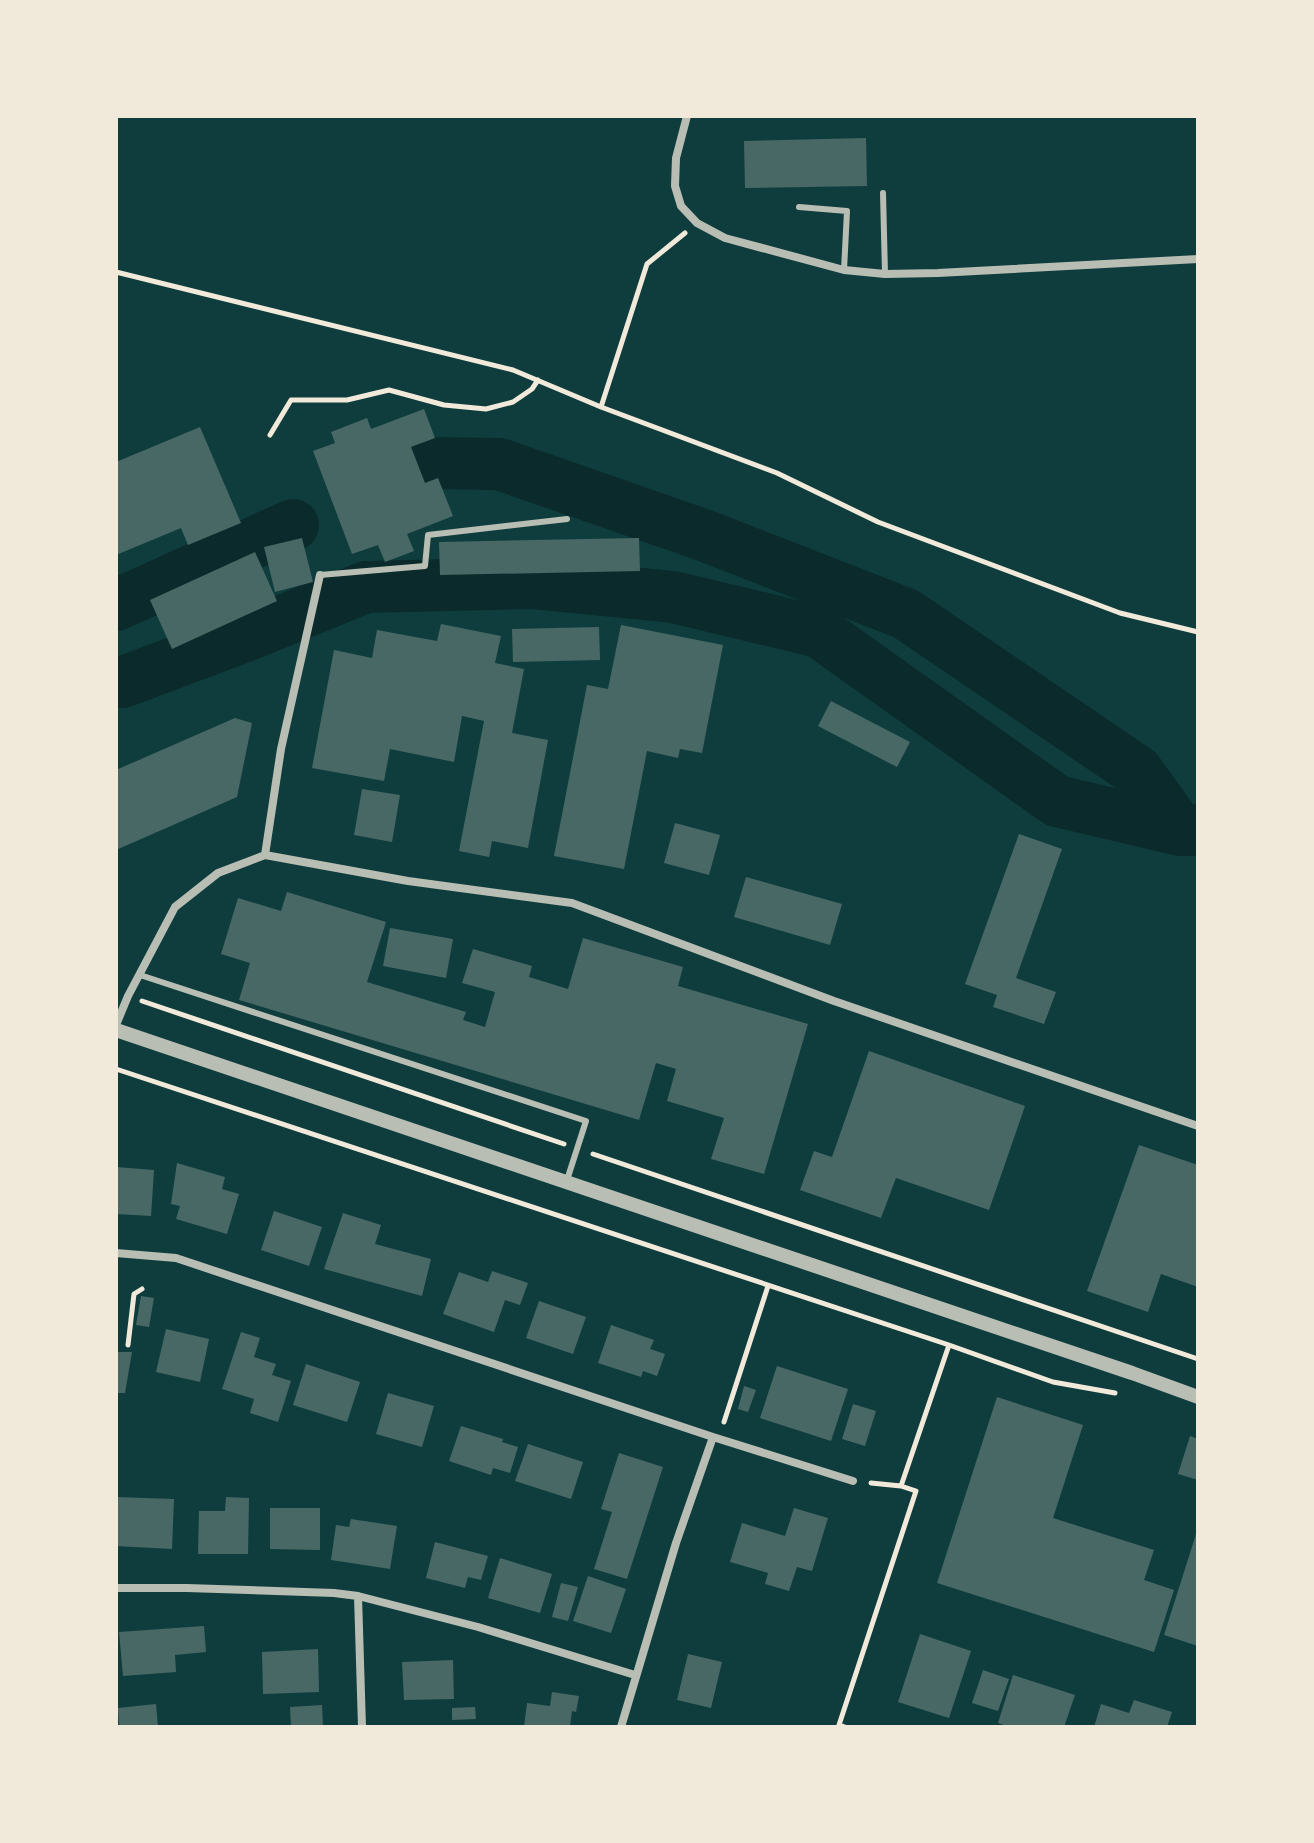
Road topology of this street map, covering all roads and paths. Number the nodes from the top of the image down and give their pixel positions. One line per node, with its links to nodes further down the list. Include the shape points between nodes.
1 (687, 116): 4 (street, via 675,186 681,206)
2 (883, 193): 8 (lane)
3 (799, 207): 6 (lane, via 847,211)
4 (697, 223): 6 (street, via 725,238); 10 (path, via 647,264)
5 (1198, 259): 8 (street)
6 (844, 270): 8 (street)
7 (116, 272): 9 (path)
8 (885, 274)
9 (538, 380): 10 (path); 11 (path, via 513,402 486,409 444,405 389,390 347,400 291,400)
10 (601, 407): 14 (path, via 777,473 878,522 1120,613)
11 (270, 435)
12 (567, 519): 13 (lane, via 428,535 425,566)
13 (320, 575): 15 (street, via 281,749)
14 (1198, 632)
15 (265, 855): 16 (street, via 218,873 175,907); 20 (street, via 572,903 834,1001)
16 (140, 975): 17 (street); 21 (lane, via 586,1121)
17 (128, 996): 18 (street); 21 (path)
18 (116, 1028): 22 (street)
19 (116, 1069): 24 (path)
20 (1198, 1126)
21 (577, 1149): 22 (lane); 28 (path)
22 (566, 1181): 30 (street)
23 (116, 1253): 31 (street, via 176,1258)
24 (768, 1286): 27 (path); 31 (path, via 724,1422)
25 (142, 1289): 26 (path, via 134,1294)
26 (128, 1345)
27 (949, 1345): 29 (path, via 1053,1382); 33 (path)
28 (1198, 1359)
29 (1125, 1394)
30 (1198, 1397)
31 (713, 1437): 32 (street); 36 (street)
32 (853, 1481): 33 (path)
33 (901, 1486): 39 (path, via 916,1491 839,1725)
34 (116, 1588): 35 (street)
35 (358, 1596): 36 (street); 37 (street)
36 (635, 1675): 38 (street)
37 (362, 1727)
38 (621, 1727)
39 (845, 1727)

